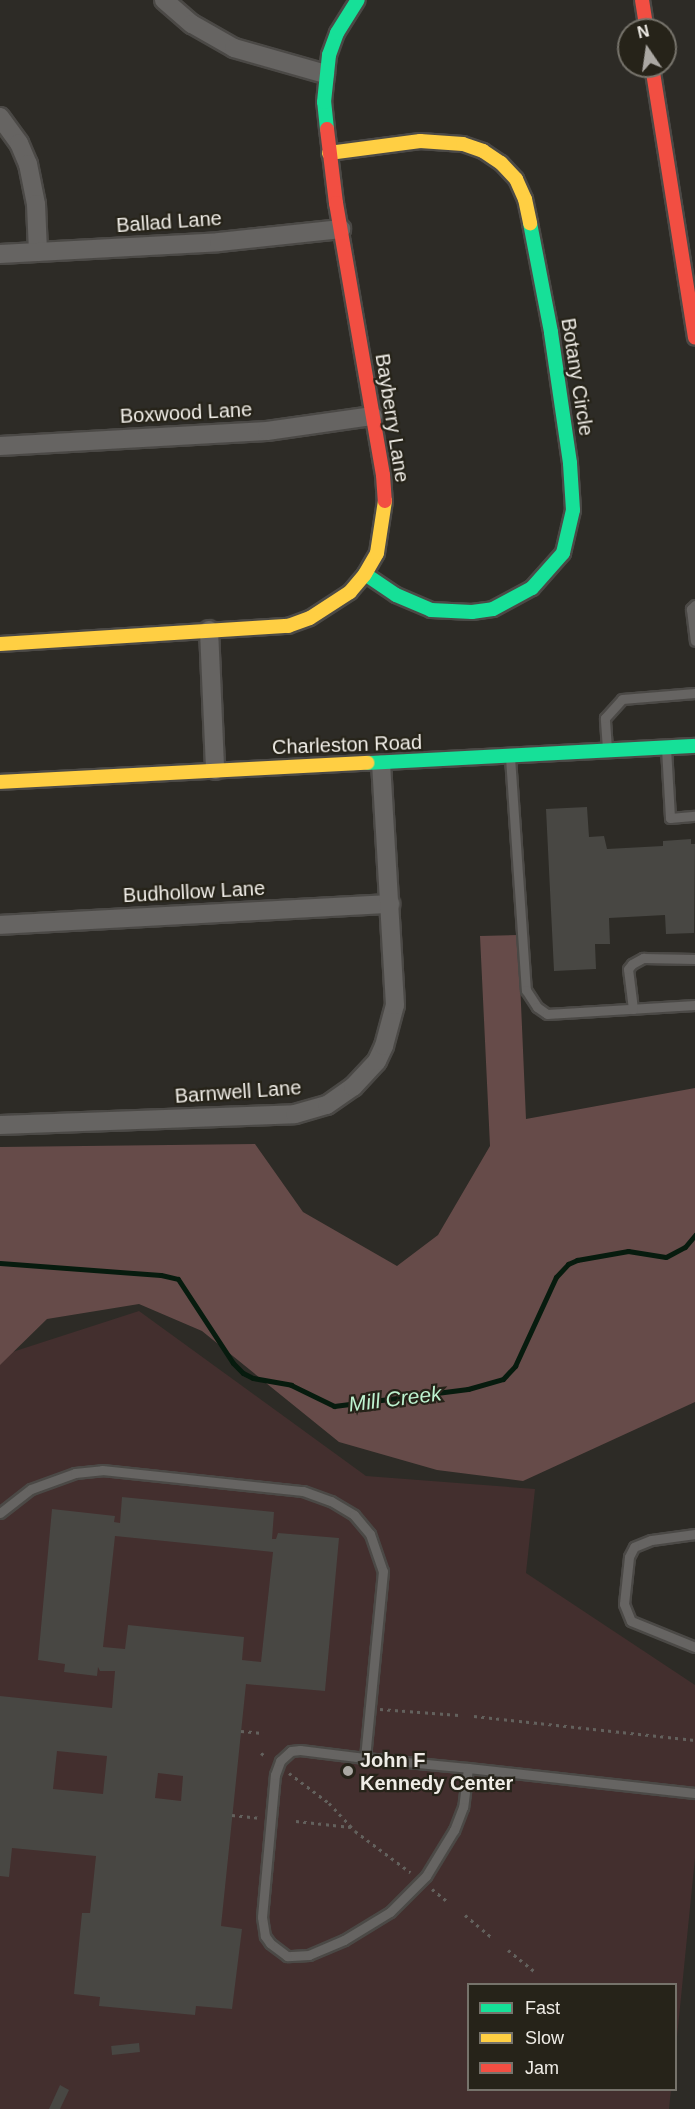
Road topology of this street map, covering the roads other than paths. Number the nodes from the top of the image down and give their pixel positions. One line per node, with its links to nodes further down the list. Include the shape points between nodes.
1 (164, 0): 5 (street, via 192,24 234,48)
2 (358, 0): 5 (street, Bayberry Lane, via 337,33)
3 (642, 0): 4 (street)
4 (645, 18)
5 (326, 74): 8 (street, Bayberry Lane, via 324,102)
6 (654, 78): 12 (street)
7 (0, 117): 10 (street, via 20,143 28,164 36,204)
8 (329, 153): 9 (street, Bayberry Lane); 15 (street, Botany Circle, via 442,141 483,151 516,179 525,199 551,332 570,463 573,510 563,554 532,588 513,600 493,609 472,612 430,610 396,595)
9 (341, 229): 10 (street, Ballad Lane, via 219,242); 13 (street, Bayberry Lane)
10 (38, 252): 11 (street, Ballad Lane)
11 (0, 254)
12 (695, 338)
13 (373, 416): 14 (street, Boxwood Lane, via 246,433); 15 (street, Bayberry Lane, via 385,502 377,553)
14 (0, 446)
15 (365, 574): 17 (street, Bayberry Lane, via 350,592 310,618 288,626)
16 (695, 605): 18 (lane, via 691,609)
17 (209, 630): 19 (street, Bayberry Lane); 26 (street)
18 (695, 641)
19 (0, 644)
20 (695, 693): 23 (lane, via 622,699 605,718)
21 (695, 746): 22 (street, Charleston Road)
22 (666, 748): 23 (street, Charleston Road); 28 (lane, via 670,818)
23 (607, 751): 24 (street, Charleston Road)
24 (510, 757): 25 (street, Charleston Road); 33 (lane, via 526,990 547,1014)
25 (381, 764): 26 (street, Charleston Road); 29 (street, Barnwell Lane)
26 (215, 770): 27 (street, Charleston Road)
27 (0, 782)
28 (695, 816)
29 (390, 904): 30 (street, Budhollow Lane); 34 (street, Barnwell Lane, via 395,1005 390,1032 366,1075 340,1097 310,1111 280,1116)
30 (0, 925)
31 (695, 958): 33 (lane, via 643,958 632,964 628,969)
32 (695, 1005): 33 (lane)
33 (633, 1009)
34 (0, 1125)
35 (0, 1513): 38 (lane, via 31,1489 75,1473 102,1470 303,1491 342,1508 370,1534 383,1571)
36 (695, 1534): 37 (lane, via 651,1540 634,1547 629,1557 624,1604 631,1621)
37 (695, 1647)
38 (365, 1758): 39 (lane); 39 (lane, via 300,1750 285,1755 277,1767 262,1927 270,1943 287,1956 309,1955 344,1941 390,1912 410,1894 440,1857 454,1830 463,1807)
39 (468, 1767): 40 (lane)
40 (695, 1793)

